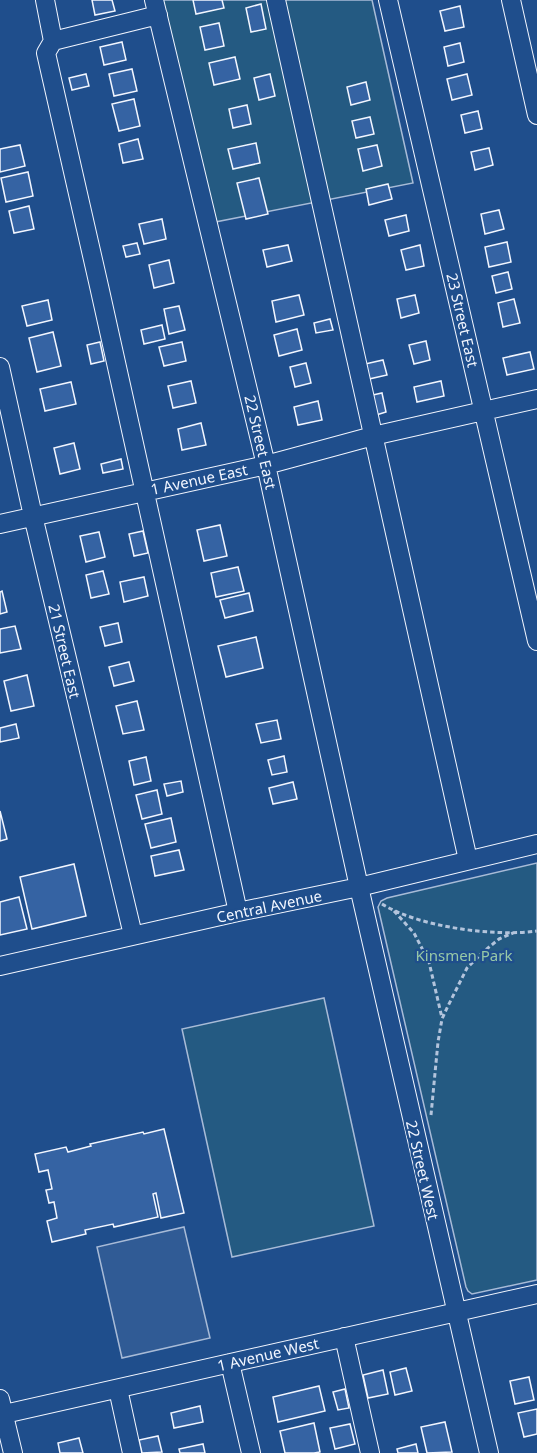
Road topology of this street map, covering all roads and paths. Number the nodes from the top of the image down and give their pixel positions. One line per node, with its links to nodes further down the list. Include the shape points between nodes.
1 (45, 0): 6 (street)
2 (276, 0): 11 (street)
3 (388, 0): 10 (street, 23 Street East)
4 (511, 0): 7 (street)
5 (156, 8): 6 (street); 12 (street, 22 Street East)
6 (53, 41): 13 (street, via 46,53)
7 (537, 114)
8 (0, 367): 14 (street, 21 Street East)
9 (537, 399): 10 (street, 1 Avenue East)
10 (484, 411): 11 (street, 1 Avenue East); 16 (street, 23 Street East)
11 (374, 436): 12 (street, 1 Avenue East); 18 (street)
12 (266, 465): 13 (street, 1 Avenue East); 19 (street, 22 Street East)
13 (145, 491): 14 (street, 1 Avenue East); 22 (street)
14 (33, 516): 15 (street, 1 Avenue East); 25 (street, 21 Street East)
15 (0, 524)
16 (537, 641)
17 (537, 844): 18 (street, Central Avenue)
18 (468, 860): 19 (street, Central Avenue)
19 (359, 887): 22 (street, Central Avenue); 30 (street, 22 Street West)
20 (382, 904): 21 (path)
21 (393, 911): 24 (path, via 461,929); 27 (path, via 414,933 429,962)
22 (238, 912): 25 (street, Central Avenue)
23 (537, 931): 24 (path)
24 (513, 933): 27 (path, via 499,939 467,968)
25 (133, 936): 26 (street, Central Avenue)
26 (0, 966)
27 (442, 1019): 28 (path)
28 (431, 1115)
29 (537, 1294): 30 (street, 1 Avenue West)
30 (456, 1312): 31 (street, 1 Avenue West); 39 (street, 22 Street West)
31 (345, 1337): 32 (street, 1 Avenue West); 38 (street)
32 (230, 1363): 33 (street, 1 Avenue West); 37 (street)
33 (118, 1389): 34 (street, 1 Avenue West); 36 (street)
34 (1, 1410): 35 (street)
35 (13, 1453)
36 (132, 1453)
37 (251, 1453)
38 (370, 1453)
39 (489, 1453)

